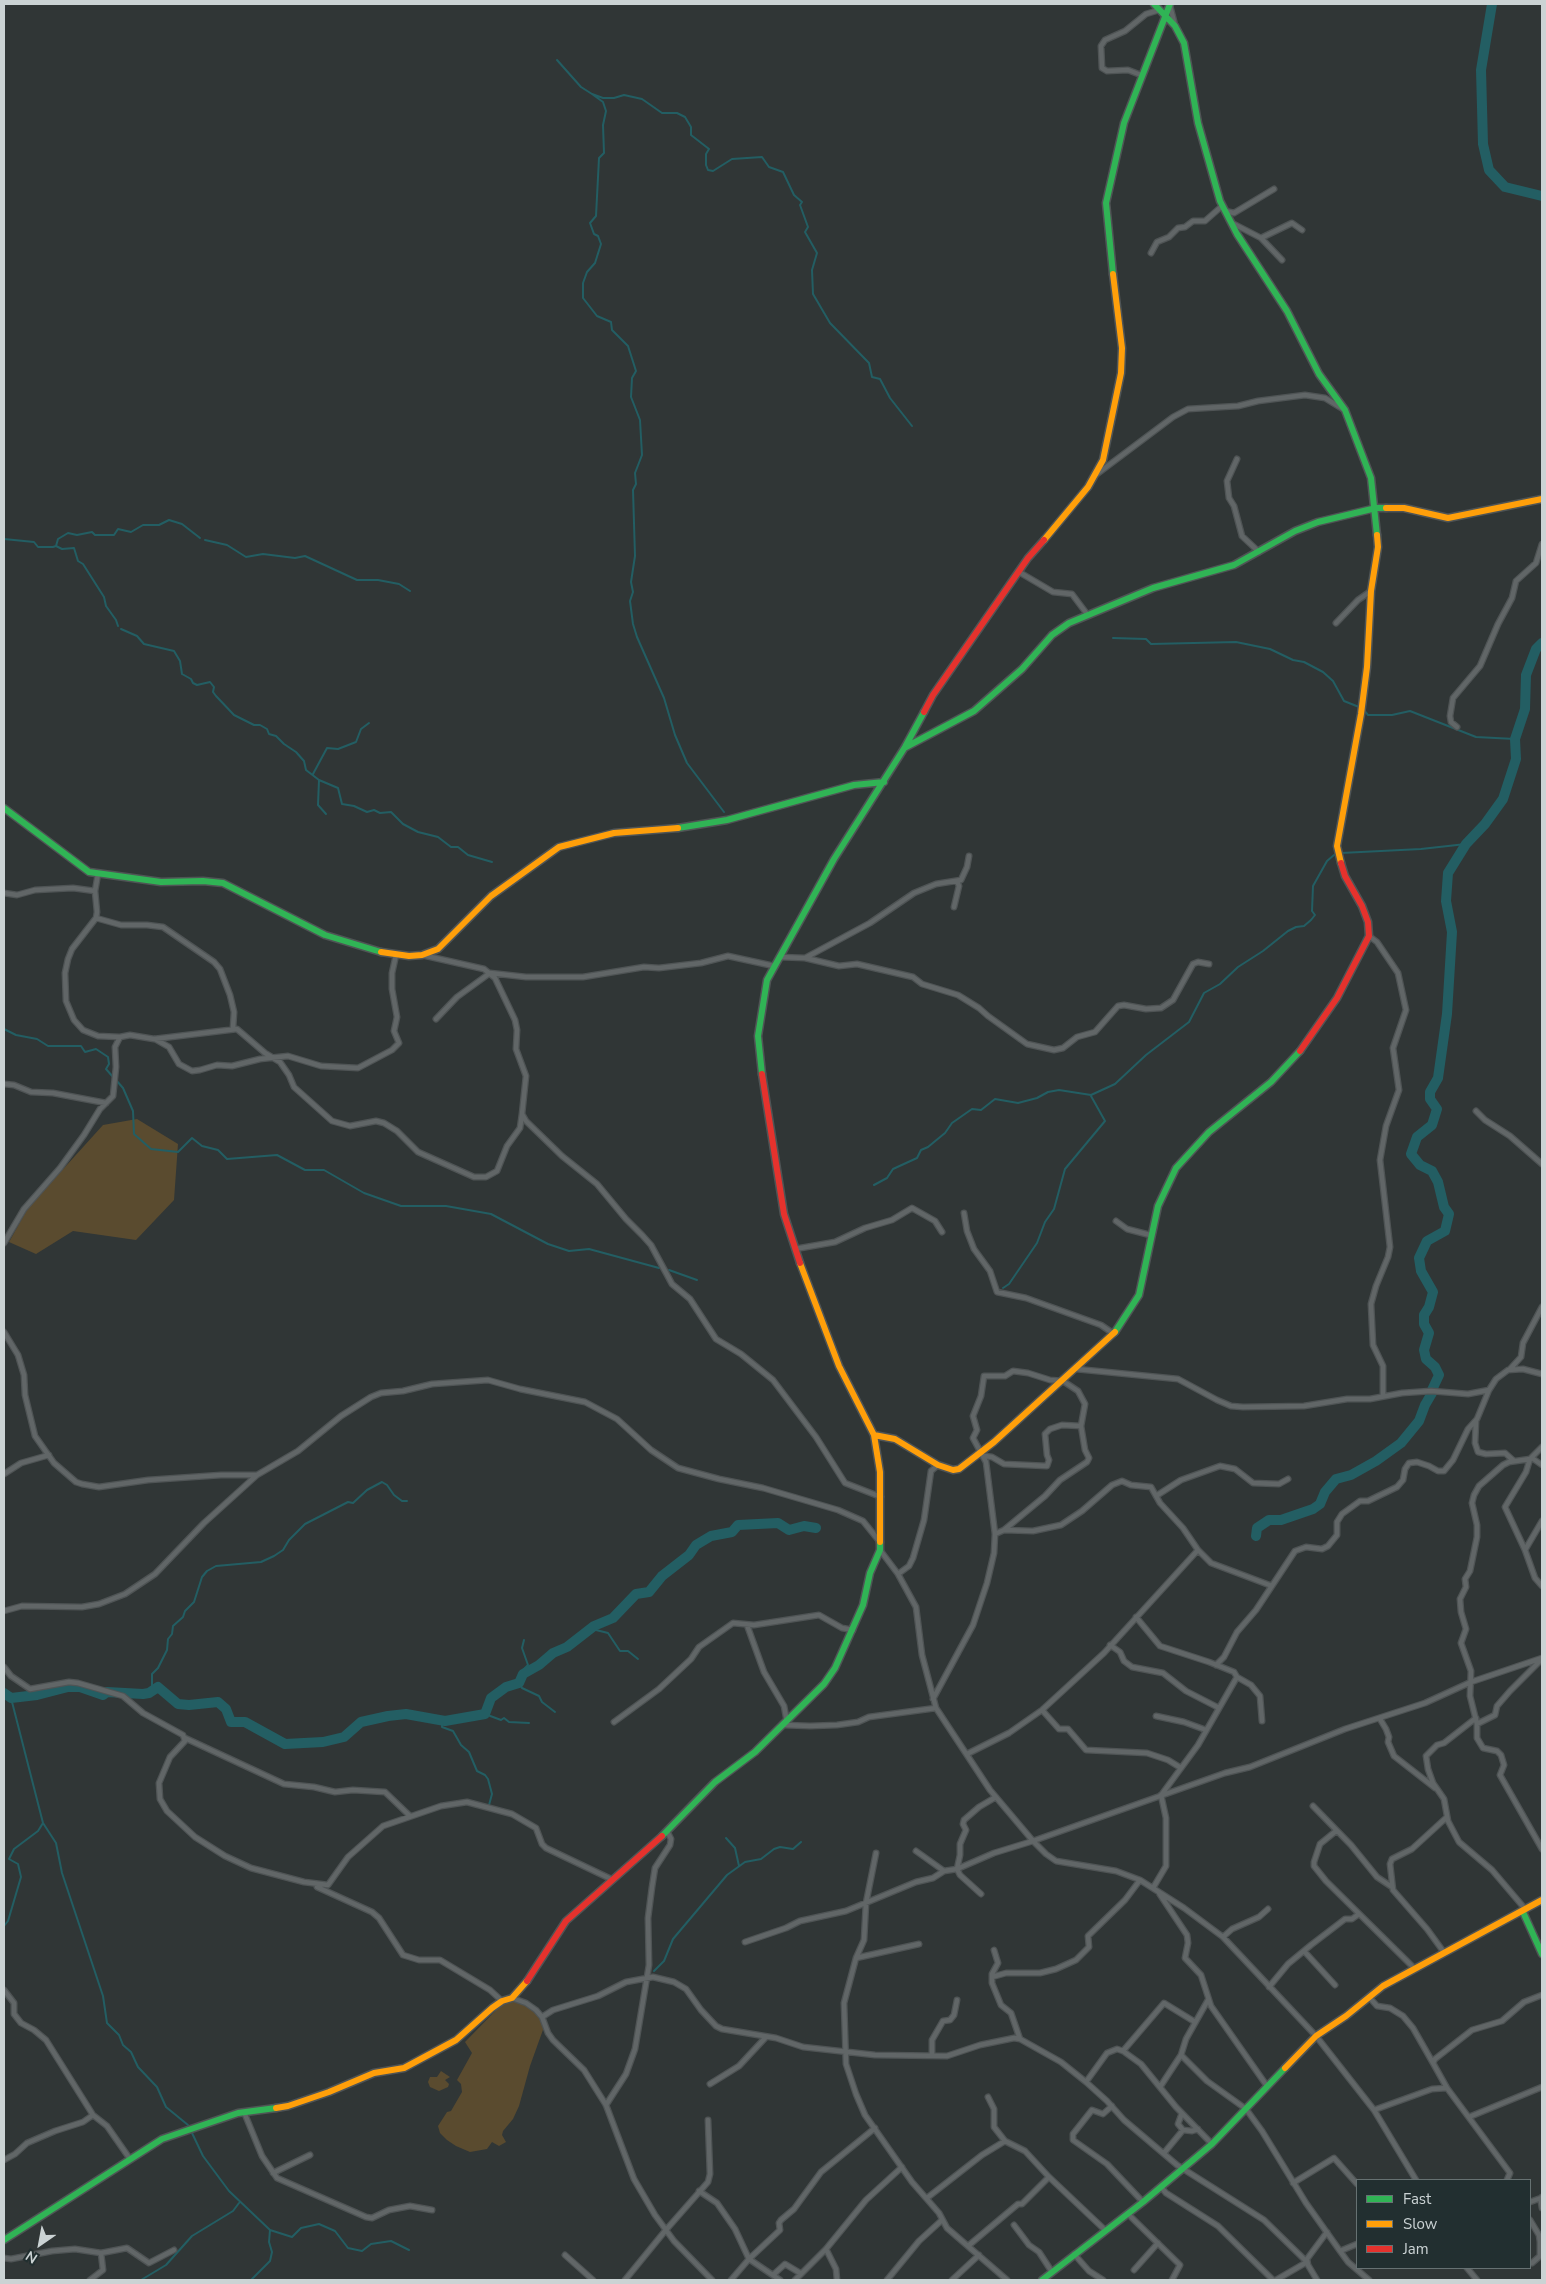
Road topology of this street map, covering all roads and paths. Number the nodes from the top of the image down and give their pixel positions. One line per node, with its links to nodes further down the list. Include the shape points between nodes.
1 (1154, 4): 3 (street)
2 (1170, 4): 4 (street); 5 (street)
3 (1159, 10): 4 (street); 6 (street, via 1146,14 1125,31 1105,40 1101,46 1102,68 1107,71 1128,70)
4 (1165, 16): 5 (street); 6 (street)
5 (1175, 26): 8 (street, via 1184,43 1198,123)
6 (1141, 75): 16 (street, via 1124,123 1106,203 1122,348 1121,374 1110,431)
7 (1274, 189): 8 (street, via 1234,213)
8 (1223, 209): 9 (street); 12 (street, via 1206,221 1193,221 1178,228 1170,237 1157,242)
9 (1231, 223): 11 (street); 14 (street, via 1287,311 1319,374)
10 (1302, 230): 11 (street, via 1292,223)
11 (1261, 238): 13 (street)
12 (1151, 253)
13 (1282, 260)
14 (1344, 410): 16 (street, via 1325,398 1305,395 1238,406 1188,409); 18 (street, via 1371,478)
15 (1237, 459): 20 (street, via 1227,481 1229,498 1242,536)
16 (1097, 474): 21 (street)
17 (1542, 499): 18 (street, via 1448,518 1404,508)
18 (1376, 508): 20 (street, via 1318,522); 22 (street, via 1378,547)
19 (1542, 544): 25 (street, via 1536,563 1516,581 1512,598 1480,666 1453,698 1450,716)
20 (1259, 552): 23 (street, via 1220,570 1171,581)
21 (1019, 572): 23 (street, via 1053,592 1072,594); 26 (street, via 933,695)
22 (1371, 591): 24 (street); 36 (street, via 1368,667 1337,846 1345,876 1368,922)
23 (1087, 614): 26 (street, via 1052,635 1022,669 974,711)
24 (1336, 623)
25 (1457, 727)
26 (905, 747): 27 (street)
27 (884, 782): 38 (street, via 854,785 727,820 655,831 614,833 559,847 491,896 438,949); 39 (street)
28 (4, 808): 30 (street, via 81,867)
29 (970, 856): 31 (street, via 965,874)
30 (98, 874): 32 (street); 37 (street, via 161,882 223,884 325,935)
31 (957, 881): 34 (street, via 959,886); 40 (street, via 936,884 914,893 870,923)
32 (95, 890): 33 (street, via 35,890 17,895); 35 (street)
33 (4, 892)
34 (954, 907)
35 (96, 918): 45 (street, via 121,925 163,927 214,962 230,995); 46 (street, via 68,959 66,1001 74,1020 83,1030 98,1036)
36 (1369, 936): 57 (street, via 1336,998 1302,1049 1265,1088 1209,1132 1176,1168 1162,1194); 68 (street, via 1377,942 1398,973 1406,1010 1393,1048 1399,1090 1381,1148 1382,1188 1390,1247 1376,1286 1371,1313 1373,1345 1383,1366)
37 (396, 955): 38 (street); 48 (street, via 392,989 396,1016 394,1031 399,1044 392,1050 358,1068 321,1066 288,1056)
38 (422, 955): 43 (street)
39 (778, 957): 40 (street); 42 (street)
40 (805, 958): 41 (street, via 839,966 857,964 912,977 922,984 958,995 1027,1044 1054,1050 1095,1032 1118,1006 1161,1008 1173,1000 1192,964)
41 (1209, 964)
42 (774, 966): 43 (street, via 728,956 701,963 644,967 583,977); 59 (street, via 767,980 757,1044 780,1198)
43 (490, 972): 44 (street, via 457,997); 52 (street, via 517,1030 516,1049 526,1076)
44 (436, 1019)
45 (233, 1028): 47 (street); 48 (street)
46 (120, 1037): 47 (street, via 130,1034); 50 (street, via 115,1047 113,1096)
47 (154, 1039): 48 (street, via 169,1047 178,1064 192,1071 218,1064 232,1066)
48 (273, 1058): 52 (street, via 290,1075 294,1087 332,1121 350,1126 376,1121 384,1123 418,1152 474,1177 486,1177 497,1171 507,1146 520,1128)
49 (4, 1084): 50 (street, via 31,1092)
50 (106, 1103): 58 (street, via 60,1168 24,1209)
51 (1476, 1112): 53 (street)
52 (522, 1114): 83 (street, via 554,1148 596,1184 642,1234 672,1284 690,1299 716,1339 773,1380 816,1437 845,1483)
53 (1542, 1164)
54 (964, 1213): 62 (street, via 974,1249 990,1271 997,1292 1026,1298 1101,1325)
55 (1116, 1221): 57 (street)
56 (942, 1232): 59 (street, via 935,1221 912,1208 892,1220 835,1242)
57 (1150, 1235): 62 (street, via 1139,1295)
58 (4, 1243)
59 (795, 1249): 71 (street, via 839,1366)
60 (1542, 1307): 64 (street, via 1524,1343 1521,1357)
61 (4, 1332): 74 (street, via 18,1355 24,1375 34,1436)
62 (1114, 1334): 63 (street)
63 (1076, 1369): 66 (street); 68 (street, via 1178,1379 1236,1407 1304,1406)
64 (1508, 1370): 65 (street); 67 (street, via 1496,1379)
65 (1542, 1374)
66 (1063, 1381): 70 (street, via 1078,1391 1085,1404); 73 (street); 73 (street, via 1013,1371 1005,1376 984,1376 982,1396 973,1416 977,1430 973,1438)
67 (1489, 1390): 68 (street, via 1468,1394 1430,1391); 69 (street)
68 (1383, 1395)
69 (1476, 1421): 76 (street, via 1478,1452 1505,1453); 92 (street, via 1444,1471 1438,1472 1417,1462 1409,1463 1397,1487 1368,1501 1360,1501 1342,1514 1332,1543 1322,1549 1306,1547 1295,1551)
70 (1081, 1426): 73 (street, via 1062,1425 1045,1434 1049,1460 1046,1466 1004,1464); 85 (street, via 1089,1458 1087,1462 1060,1480)
71 (874, 1436): 78 (street, via 895,1439); 83 (street)
72 (1542, 1447): 75 (street)
73 (984, 1454): 78 (street, via 959,1469); 86 (street)
74 (49, 1455): 79 (street, via 21,1463); 80 (street, via 76,1482 99,1487 148,1480)
75 (1531, 1459): 76 (street); 77 (street); 90 (street, via 1505,1507)
76 (1514, 1461): 103 (street, via 1490,1475 1472,1500 1477,1537 1470,1571 1465,1579 1466,1587 1460,1599 1466,1629 1461,1643)
77 (1542, 1465)
78 (938, 1466): 91 (street, via 931,1471 924,1520 913,1558 909,1566)
79 (4, 1474)
80 (257, 1475): 87 (street, via 298,1451 341,1416 371,1397 432,1384 488,1380 585,1402 616,1419 651,1450 678,1468 838,1510 863,1521); 94 (street, via 204,1522 155,1574 125,1594 82,1607 22,1606)
81 (1288, 1479): 82 (street, via 1279,1484 1253,1483 1235,1469 1220,1466 1181,1480)
82 (1156, 1496): 85 (street, via 1151,1487 1118,1481 1060,1525 1046,1530); 89 (street)
83 (882, 1497): 87 (street)
84 (1542, 1521): 90 (street)
85 (1004, 1530): 86 (street)
86 (995, 1534): 104 (street, via 992,1563 978,1612)
87 (880, 1542): 88 (street)
88 (880, 1550): 91 (street); 97 (street)
89 (1198, 1550): 92 (street, via 1216,1565); 95 (street)
90 (1525, 1550): 93 (street)
91 (898, 1574): 104 (street, via 916,1607 922,1655)
92 (1272, 1586): 100 (street)
93 (1542, 1586)
94 (4, 1611)
95 (1136, 1617): 98 (street); 100 (street, via 1160,1646)
96 (746, 1625): 97 (street, via 820,1616); 112 (street, via 733,1623 721,1631 671,1679); 113 (street, via 764,1672 784,1706)
97 (853, 1630): 113 (street, via 830,1676)
98 (1110, 1645): 106 (street, via 1132,1667 1163,1673 1186,1691); 107 (street)
99 (1542, 1658): 103 (street); 111 (street, via 1497,1706 1494,1715)
100 (1216, 1665): 102 (street)
101 (4, 1667): 115 (street, via 30,1689 69,1682 123,1696 143,1713)
102 (1238, 1676): 106 (street); 110 (street, via 1252,1685 1260,1696)
103 (1471, 1682): 109 (street); 111 (street, via 1470,1696)
104 (933, 1699): 105 (street)
105 (936, 1708): 113 (street, via 837,1725); 116 (street)
106 (1219, 1708): 114 (street)
107 (1042, 1710): 116 (street, via 1009,1733); 117 (street, via 1059,1729 1068,1729 1086,1750 1147,1753)
108 (1156, 1716): 114 (street)
109 (1380, 1719): 118 (street, via 1394,1756); 119 (street, via 1345,1729 1250,1767)
110 (1262, 1721)
111 (1477, 1721): 118 (street, via 1437,1745 1426,1756 1433,1783); 127 (street, via 1477,1738 1481,1746 1501,1754 1504,1766 1500,1775)
112 (614, 1722)
113 (785, 1723): 124 (street, via 755,1752 715,1782)
114 (1206, 1730): 117 (street)
115 (185, 1738): 122 (street, via 284,1784 314,1786 335,1792 385,1792); 134 (street, via 170,1757 160,1783 160,1799 167,1811 195,1838 240,1864)
116 (967, 1754): 120 (street)
117 (1181, 1768): 119 (street)
118 (1440, 1792): 123 (street)
119 (1161, 1795): 126 (street); 136 (street, via 1166,1818 1166,1866)
120 (996, 1797): 126 (street); 130 (street, via 979,1806 964,1820 966,1830 960,1844)
121 (1312, 1806): 125 (street)
122 (410, 1816): 132 (street, via 462,1802 502,1810 536,1828 546,1848); 134 (street, via 376,1830 348,1858 328,1885)
123 (1447, 1817): 135 (street, via 1412,1849 1392,1859); 141 (street, via 1460,1842 1492,1870)
124 (666, 1831): 132 (street); 153 (street, via 671,1839 670,1845 655,1868 648,1918 650,1958)
125 (1336, 1831): 135 (street, via 1377,1877); 142 (street, via 1320,1844 1314,1866)
126 (1033, 1841): 130 (street); 133 (street, via 1056,1861 1116,1871)
127 (1542, 1849)
128 (916, 1850): 131 (street)
129 (876, 1853): 139 (street)
130 (957, 1869): 131 (street); 137 (street)
131 (944, 1871): 139 (street)
132 (611, 1879): 159 (street, via 566,1921 533,1973)
133 (1140, 1880): 136 (street); 152 (street, via 1125,1900 1088,1936 1089,1947 1076,1960 1040,1973 1006,1973)
134 (304, 1882): 162 (street, via 372,1912 403,1955 419,1960 440,1960 490,1990)
135 (1392, 1887): 148 (street)
136 (1155, 1889): 143 (street); 161 (street, via 1187,1935 1185,1958 1201,1975)
137 (981, 1894)
138 (1542, 1900): 141 (street)
139 (866, 1904): 144 (street, via 800,1921); 150 (street, via 864,1940)
140 (1268, 1909): 143 (street)
141 (1525, 1911): 148 (street); 149 (street)
142 (1359, 1914): 147 (street, via 1346,1919); 151 (street)
143 (1223, 1937): 155 (street)
144 (745, 1942)
145 (919, 1944): 150 (street)
146 (994, 1950): 152 (street, via 998,1963)
147 (1304, 1951): 154 (street); 155 (street, via 1288,1964)
148 (1443, 1951): 151 (street)
149 (1542, 1954)
150 (856, 1958): 169 (street, via 844,2003)
151 (1414, 1968): 158 (street)
152 (992, 1977): 167 (street, via 1001,2005 1011,2013)
153 (647, 1978): 163 (street, via 626,1982); 166 (street, via 674,1982 686,1989 716,2026); 180 (street, via 632,2060)
154 (1335, 1985)
155 (1269, 1988): 165 (street)
156 (4, 1990): 186 (street, via 14,2003 14,2014 46,2040)
157 (1542, 1995): 172 (street, via 1524,2002 1502,2021 1472,2030)
158 (1368, 1997): 165 (street); 172 (street, via 1378,2006 1390,2008 1403,2016)
159 (512, 1998): 162 (street); 163 (street)
160 (957, 2000): 171 (street, via 954,2015 943,2021 932,2040)
161 (1208, 2000): 164 (street); 175 (street)
162 (502, 2001): 184 (street, via 456,2040 404,2068 366,2076 288,2106)
163 (542, 2017): 180 (street, via 548,2033 584,2070)
164 (1195, 2022): 168 (street, via 1164,2003); 170 (street)
165 (1316, 2036): 175 (street); 183 (street)
166 (766, 2037): 169 (street, via 803,2047); 174 (street, via 739,2066)
167 (1020, 2039): 171 (street, via 980,2045 947,2056); 173 (street, via 1061,2062)
168 (1123, 2051): 173 (street, via 1117,2049 1107,2053); 177 (street, via 1140,2064)
169 (844, 2052): 171 (street); 189 (street, via 856,2094)
170 (1182, 2055): 177 (street); 182 (street, via 1207,2081)
171 (932, 2056)
172 (1433, 2063): 178 (street)
173 (1086, 2082): 181 (street)
174 (710, 2084)
175 (1267, 2086): 182 (street)
176 (1542, 2086): 187 (street)
177 (1160, 2087): 185 (street)
178 (1447, 2088): 183 (street, via 1432,2089); 187 (street)
179 (988, 2098): 192 (street, via 994,2110 994,2127)
180 (606, 2105): 217 (street, via 634,2179)
181 (1112, 2106): 194 (street); 210 (street, via 1103,2114 1092,2110 1073,2134 1073,2140 1107,2164)
182 (1246, 2109): 193 (street); 204 (street)
183 (1374, 2110): 202 (street)
184 (244, 2112): 196 (street, via 162,2139); 200 (street, via 262,2156)
185 (1182, 2113): 190 (street); 191 (street, via 1178,2124)
186 (93, 2115): 196 (street, via 108,2126); 197 (street, via 27,2143)
187 (1469, 2117): 203 (street, via 1510,2173)
188 (708, 2120): 207 (street, via 710,2174 708,2182)
189 (875, 2128): 198 (street); 232 (street, via 821,2172 794,2209 779,2223 780,2230)
190 (1198, 2129): 191 (street); 193 (street)
191 (1183, 2130): 194 (street)
192 (1005, 2141): 201 (street, via 1025,2151); 208 (street)
193 (1212, 2144): 199 (street)
194 (1164, 2153): 199 (street)
195 (310, 2155): 200 (street)
196 (130, 2159): 220 (street)
197 (4, 2160)
198 (902, 2167): 208 (street); 224 (street, via 866,2200)
199 (1183, 2168): 206 (street); 233 (street, via 1257,2215)
200 (273, 2173): 212 (street, via 284,2181 366,2217 410,2206)
201 (1049, 2177): 218 (street); 223 (street, via 1022,2204)
202 (1415, 2179)
203 (1507, 2179)
204 (1293, 2183): 205 (street, via 1334,2158); 219 (street)
205 (1356, 2183)
206 (1161, 2186): 210 (street); 256 (street, via 1166,2193 1218,2226)
207 (699, 2191): 217 (street); 232 (street, via 716,2203 736,2229)
208 (927, 2198): 214 (street)
209 (1542, 2198): 211 (street)
210 (1143, 2202): 213 (street)
211 (1542, 2208)
212 (432, 2210)
213 (1128, 2214): 218 (street); 221 (street)
214 (942, 2220): 223 (street); 250 (street, via 919,2241)
215 (1531, 2222): 234 (street, via 1540,2242 1540,2256)
216 (1014, 2225): 239 (street)
217 (665, 2230): 244 (street); 245 (street)
218 (1105, 2230): 228 (street)
219 (1327, 2232): 226 (street); 233 (street)
220 (4, 2240)
221 (1158, 2243): 238 (street); 255 (street, via 1180,2265)
222 (1356, 2244): 226 (street)
223 (968, 2246): 230 (street)
224 (826, 2249): 240 (street); 249 (street, via 836,2269)
225 (174, 2250): 227 (street, via 149,2263 127,2248)
226 (1340, 2251): 236 (street)
227 (102, 2253): 231 (street, via 52,2250); 242 (street, via 103,2270)
228 (1074, 2254): 239 (street); 254 (street)
229 (565, 2255): 243 (street)
230 (979, 2256): 251 (street); 252 (street)
231 (4, 2258)
232 (749, 2259): 241 (street); 246 (street)
233 (1307, 2262): 256 (street); 257 (street)
234 (1532, 2263)
235 (1356, 2269): 258 (street)
236 (1356, 2269)
237 (1468, 2269): 259 (street)
238 (1134, 2270)
239 (1052, 2272): 253 (street)
240 (800, 2273): 241 (street, via 785,2264); 248 (street)
241 (773, 2275): 247 (street)
242 (90, 2280)
243 (593, 2280)
244 (625, 2280)
245 (712, 2280)
246 (731, 2280)
247 (780, 2280)
248 (795, 2280)
249 (837, 2280)
250 (887, 2280)
251 (952, 2280)
252 (1007, 2280)
253 (1042, 2280)
254 (1103, 2280)
255 (1172, 2280)
256 (1275, 2280)
257 (1317, 2280)
258 (1369, 2280)
259 (1477, 2280)

